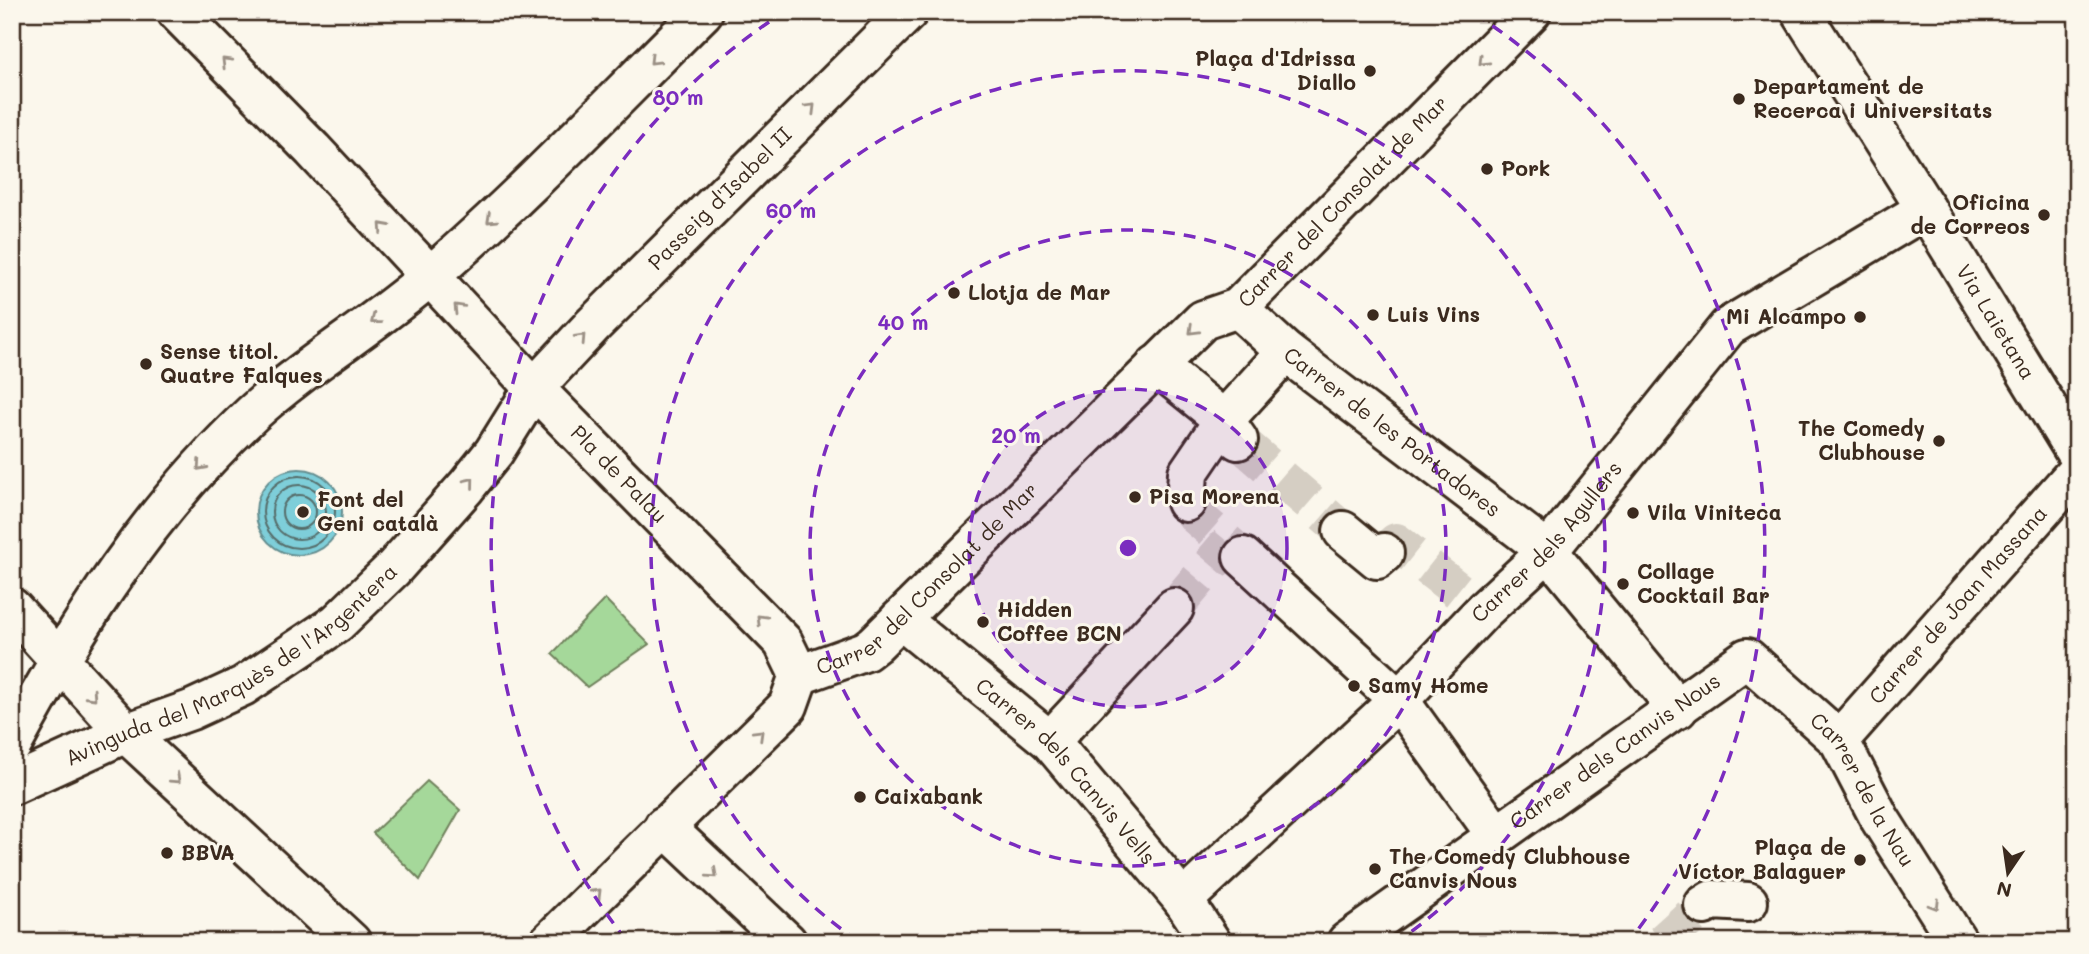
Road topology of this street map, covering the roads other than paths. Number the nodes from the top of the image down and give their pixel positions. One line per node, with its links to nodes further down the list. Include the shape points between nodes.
1 (177, 12): 7 (street, Pla de Palau, one-way to 1, via 313,150)
2 (703, 12): 7 (street, one-way to 7)
3 (908, 12): 11 (street, Passeig d'Isabel II, one-way to 3)
4 (1531, 12): 8 (street, Carrer del Consolat de Mar, one-way to 8)
5 (1801, 12): 6 (street, Via Laietana)
6 (1926, 209): 13 (street, Via Laietana); 17 (street, Carrer dels Agullers, via 1728,327)
7 (429, 278): 11 (street, Pla de Palau, one-way to 7); 25 (street, one-way to 25, via 304,372 217,449 128,555)
8 (1238, 308): 9 (street, Carrer de les Portadores); 10 (street, Carrer del Consolat de Mar, one-way to 10, via 1203,320)
9 (1286, 352): 12 (street); 17 (street, Carrer de les Portadores)
10 (1156, 365): 12 (street); 22 (street, Carrer del Consolat de Mar)
11 (534, 388): 26 (street, Pla de Palau, one-way to 11, via 783,642); 29 (street, Avinguda del Marquès de l'Argentera, one-way to 11, via 243,686 337,623 466,487)
12 (1231, 430): 15 (street, via 1188,473)
13 (2077, 455)
14 (2077, 471): 30 (street, Carrer de Joan Massana)
15 (1185, 502)
16 (1343, 531): 18 (street, via 1377,559)
17 (1548, 551): 27 (street, Carrer dels Agullers, via 1475,604); 28 (street, Carrer de les Portadores)
18 (1384, 553)
19 (1243, 556): 27 (street)
20 (12, 608): 25 (street)
21 (1174, 608): 31 (street)
22 (900, 619): 26 (street, Carrer del Consolat de Mar, via 866,651); 31 (street, Carrer dels Canvis Vells)
23 (12, 631): 25 (street)
24 (1748, 657): 28 (street, Carrer dels Canvis Nous); 30 (street, Carrer de la Nau)
25 (58, 659): 29 (street, one-way to 29); 32 (street)
26 (799, 675): 34 (street, one-way to 26, via 788,706)
27 (1399, 700): 35 (street); 36 (street, Carrer dels Agullers)
28 (1678, 709): 35 (street, Carrer dels Canvis Nous)
29 (126, 733): 33 (street, Avinguda del Marquès de l'Argentera); 39 (street, one-way to 39)
30 (1839, 740): 44 (street, Carrer de la Nau, one-way to 44, via 1880,819)
31 (1050, 741): 36 (street, Carrer dels Canvis Vells)
32 (12, 745)
33 (12, 785)
34 (664, 827): 40 (street, one-way to 34); 41 (street, one-way to 41)
35 (1496, 835): 43 (street, Carrer dels Canvis Nous)
36 (1183, 900): 42 (street, Carrer dels Canvis Vells)
37 (1748, 902): 38 (street, via 1712,900)
38 (1704, 905)
39 (351, 942)
40 (549, 942)
41 (787, 942)
42 (1211, 942)
43 (1347, 942)
44 (1958, 942)

